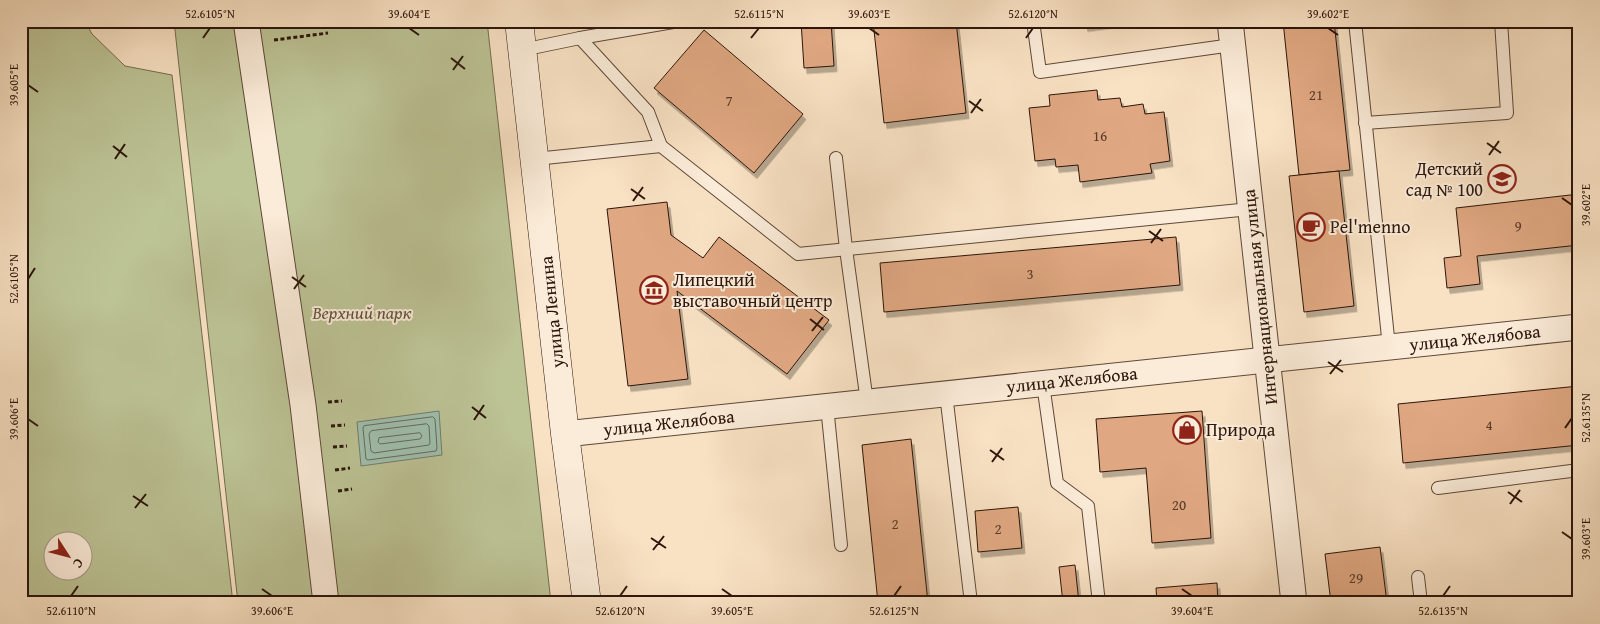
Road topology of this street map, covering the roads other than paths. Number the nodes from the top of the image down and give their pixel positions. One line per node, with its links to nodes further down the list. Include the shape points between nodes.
1 (246, 21): 28 (street, via 303,405)
2 (519, 21): 9 (street, улица Ленина)
3 (679, 21): 8 (lane)
4 (1032, 21): 7 (lane, via 1040,72)
5 (1355, 21): 10 (lane)
6 (1501, 21): 10 (lane, via 1507,113)
7 (1231, 33): 14 (street, Интернациональная улица)
8 (580, 38): 9 (lane); 11 (lane, via 648,112)
9 (522, 50): 13 (street, улица Ленина)
10 (1366, 123): 17 (lane)
11 (661, 146): 13 (lane); 15 (lane, via 798,254)
12 (836, 158): 15 (lane)
13 (535, 159): 23 (street, улица Ленина)
14 (1250, 209): 15 (lane); 18 (street, Интернациональная улица)
15 (846, 249): 21 (lane)
16 (1579, 327): 17 (street, улица Желябова)
17 (1389, 347): 18 (street, улица Желябова)
18 (1267, 360): 19 (street, улица Желябова); 32 (street, Интернациональная улица)
19 (1043, 384): 20 (street, улица Желябова); 31 (lane, via 1057,483 1088,506)
20 (946, 394): 21 (street, улица Желябова); 30 (lane)
21 (867, 402): 22 (street, улица Желябова)
22 (827, 406): 23 (street, улица Желябова); 26 (lane)
23 (566, 434): 29 (street, улица Ленина)
24 (1579, 470): 25 (lane)
25 (1438, 488)
26 (841, 545)
27 (1418, 578): 33 (lane)
28 (326, 603)
29 (586, 603)
30 (971, 603)
31 (1099, 603)
32 (1294, 603)
33 (1421, 603)

